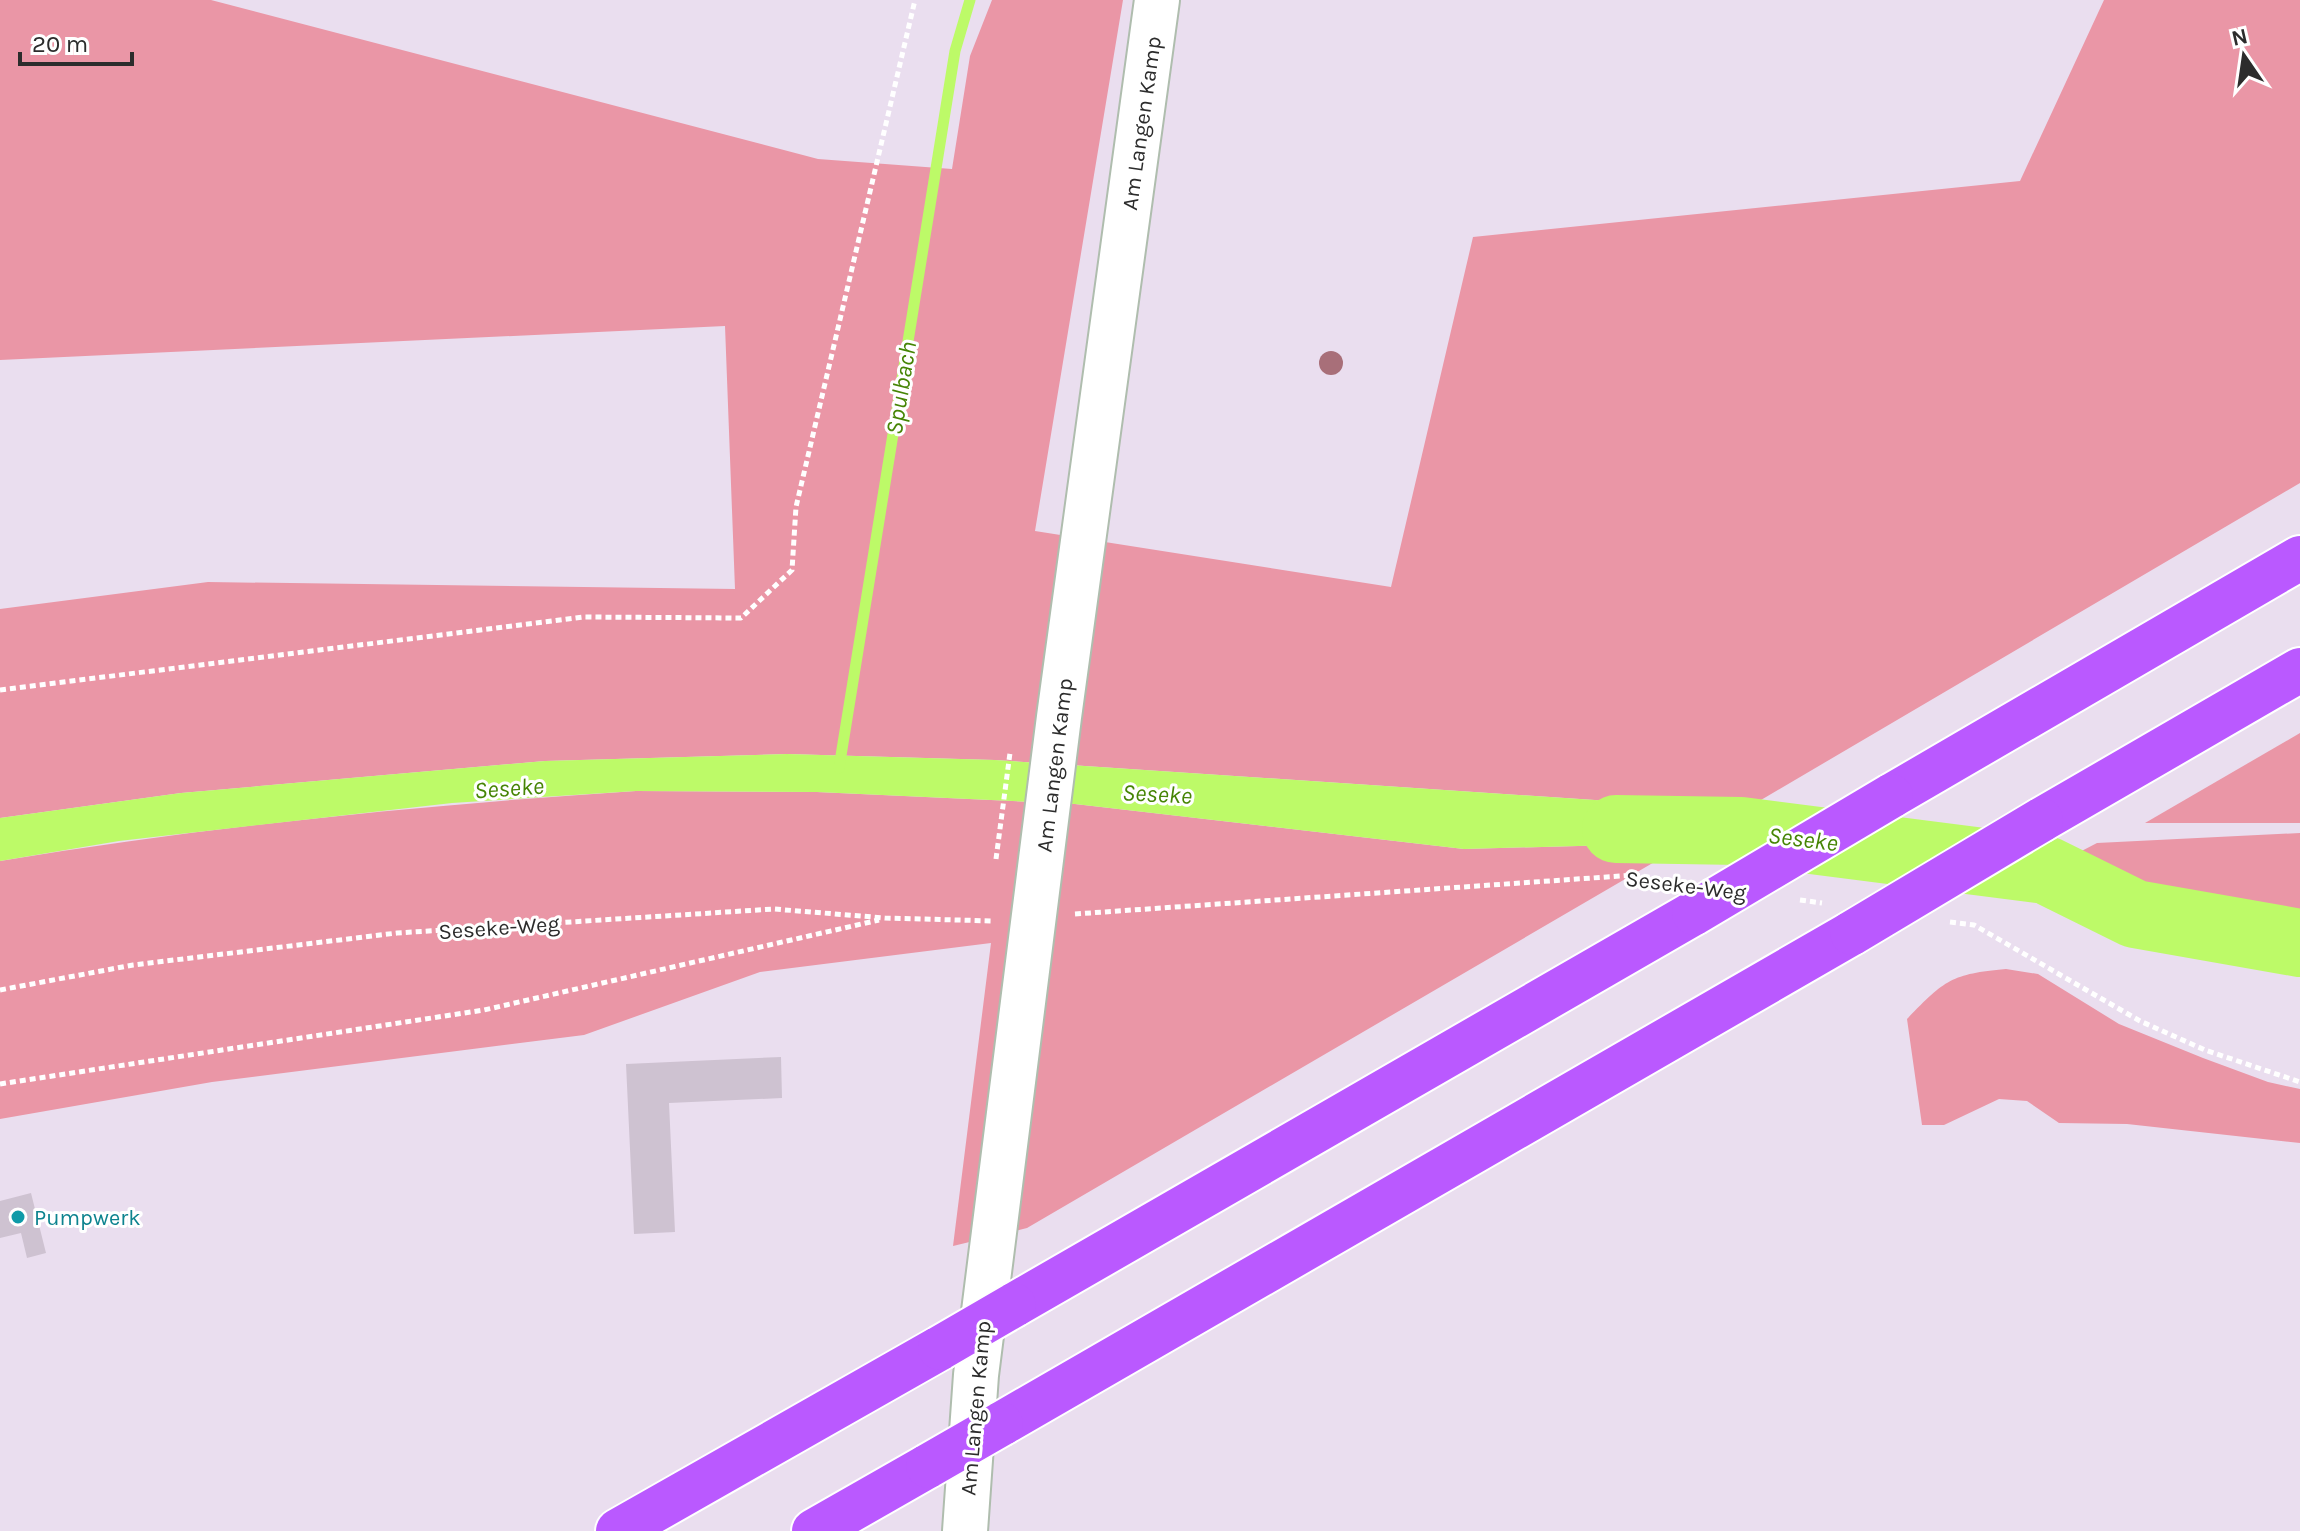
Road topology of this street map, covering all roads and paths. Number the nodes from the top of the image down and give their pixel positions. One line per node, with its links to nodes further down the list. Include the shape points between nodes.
1 (915, 0): 5 (path, via 796,507 792,570 741,618 584,617)
2 (1157, 0): 9 (street, Am Langen Kamp, via 1044,850)
3 (2300, 558): 6 (highway, bridge, via 1891,796)
4 (2300, 670): 10 (highway, bridge, via 2041,820)
5 (0, 690)
6 (1688, 897): 9 (path, Seseke-Weg, via 1635,875); 15 (highway, bridge, via 1014,1305)
7 (1789, 898): 10 (path)
8 (885, 918): 9 (path, Seseke-Weg); 12 (path, Seseke-Weg, via 774,909 397,933 133,965); 14 (path, via 484,1010)
9 (1018, 918): 17 (street, Am Langen Kamp)
10 (1844, 919): 16 (highway, bridge)
11 (1943, 921): 13 (path, via 1974,925 2140,1021)
12 (0, 990)
13 (2300, 1082)
14 (0, 1084)
15 (618, 1531)
16 (814, 1531)
17 (965, 1531)

